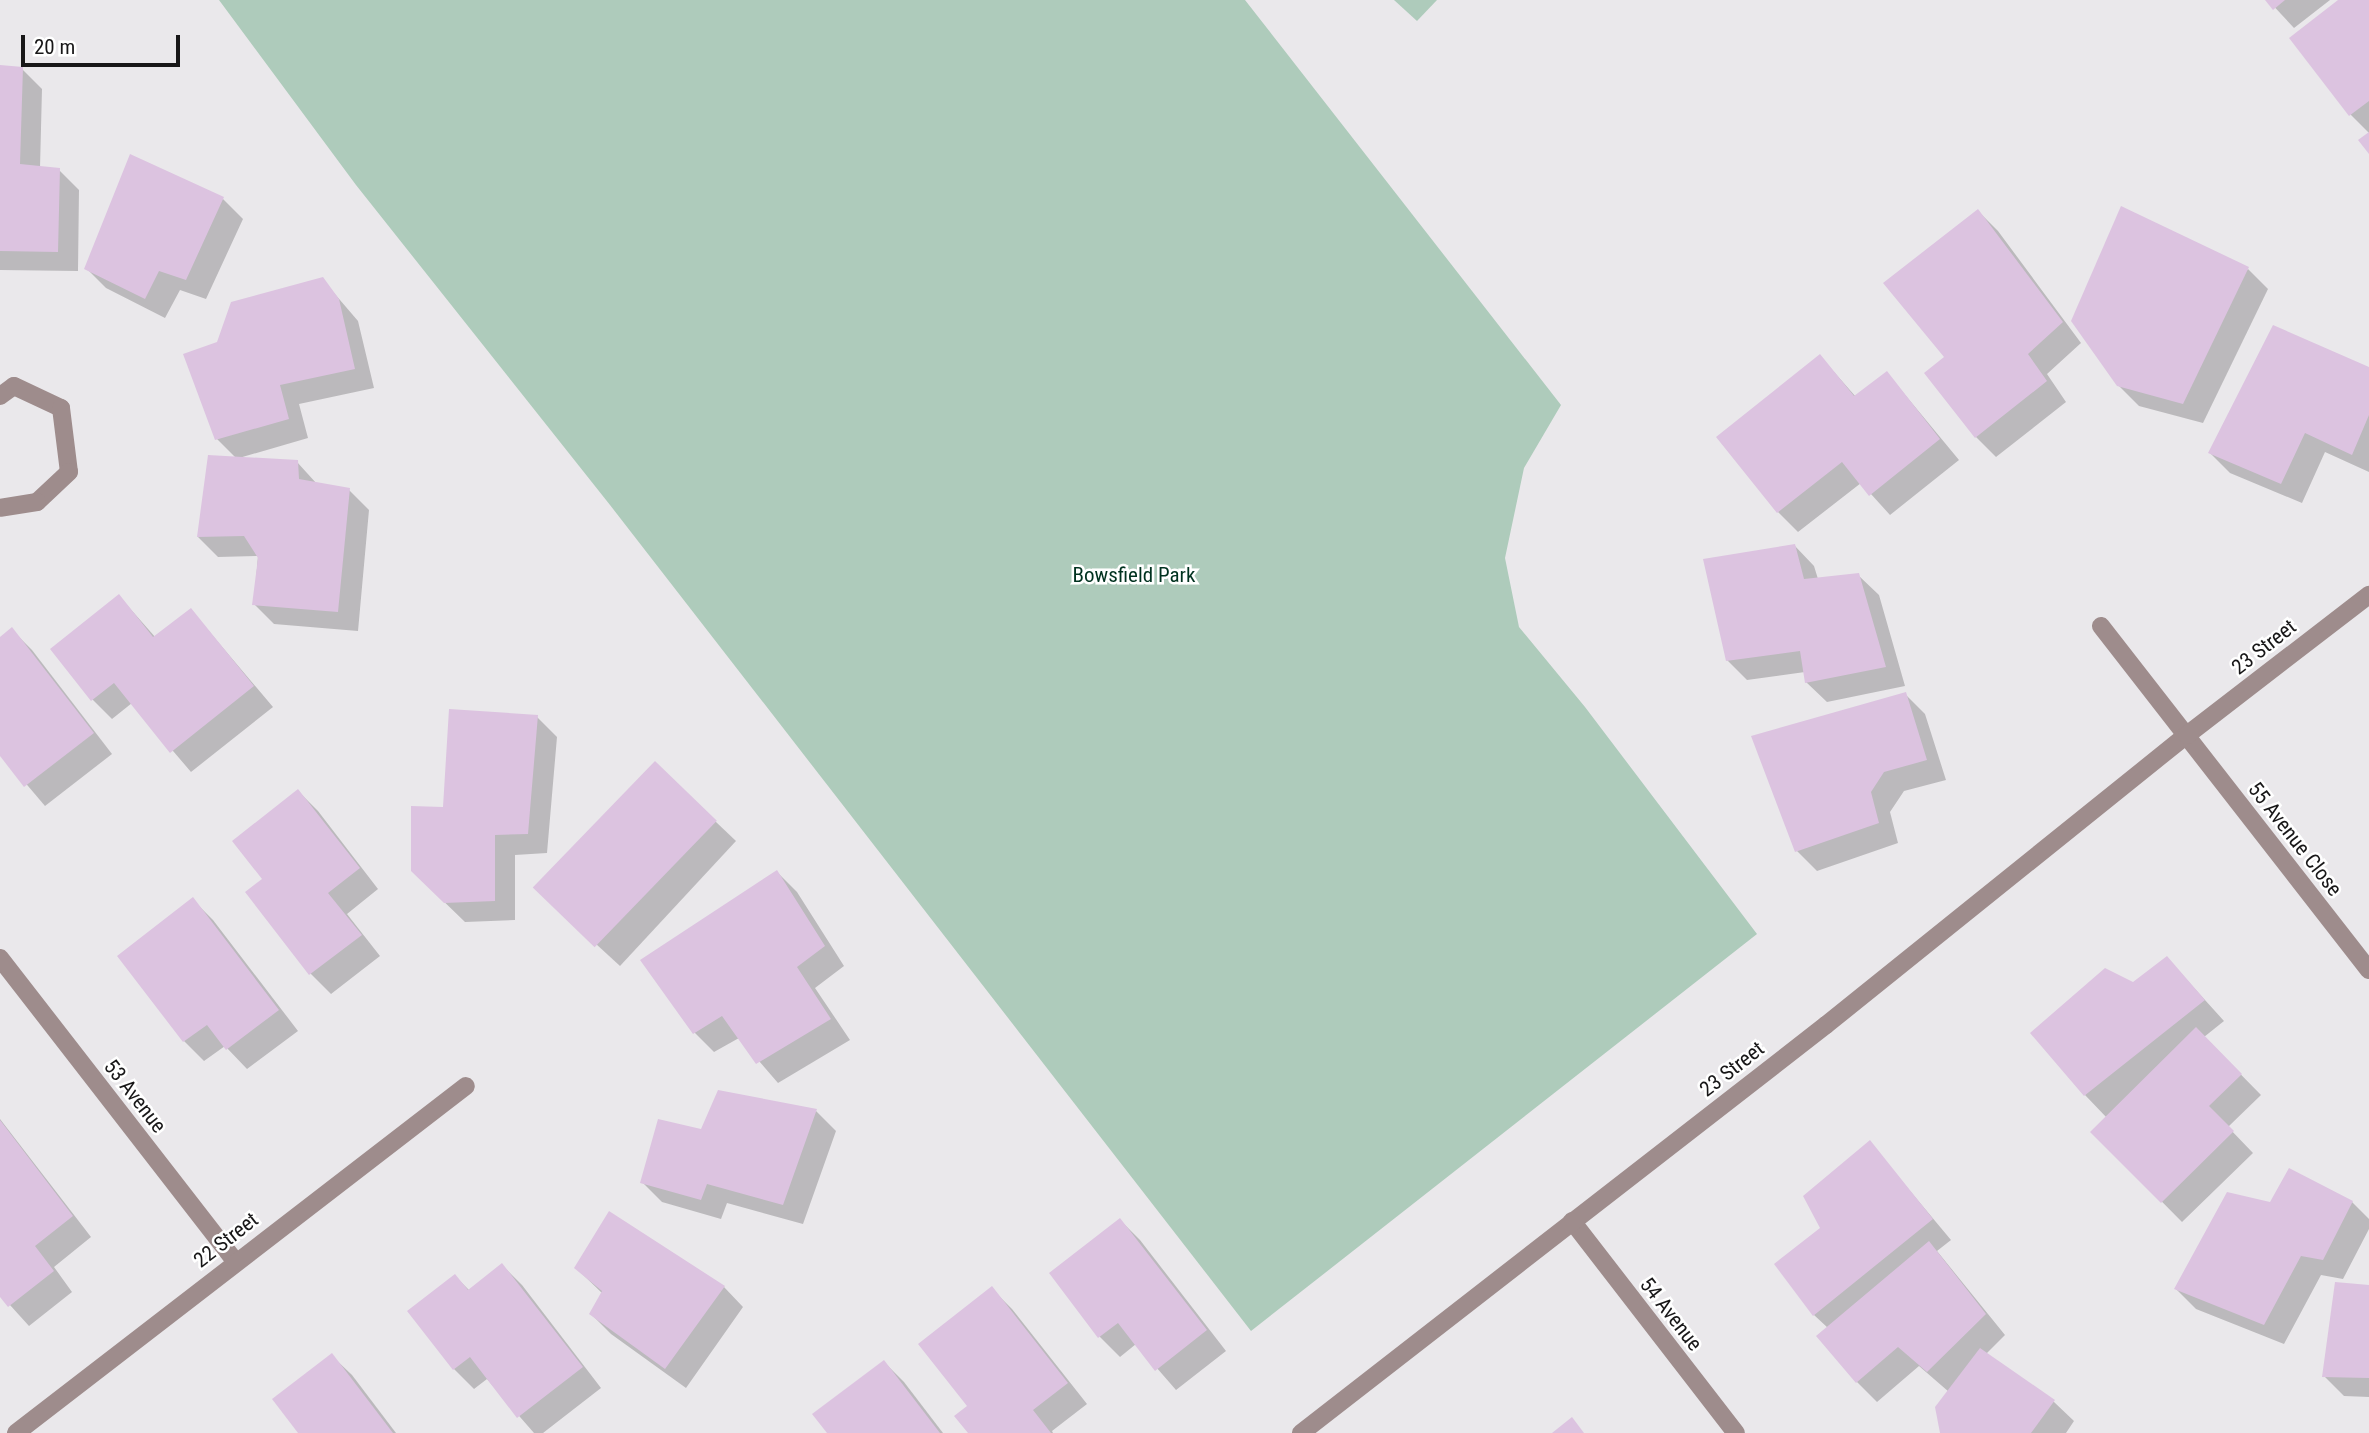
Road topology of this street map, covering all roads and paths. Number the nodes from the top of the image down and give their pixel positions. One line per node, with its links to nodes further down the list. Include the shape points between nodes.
1 (0, 396): 2 (street, via 14,386 61,408 69,472 37,502)
2 (0, 508)
3 (2369, 595): 5 (street, 23 Street)
4 (2101, 626): 5 (street)
5 (2187, 735): 7 (street, 55 Avenue Close); 9 (street, 23 Street)
6 (0, 958): 10 (street, 53 Avenue)
7 (2369, 970)
8 (466, 1086): 10 (street, 22 Street)
9 (1572, 1222): 12 (street, 23 Street); 13 (street, 54 Avenue)
10 (236, 1262): 11 (street, 22 Street)
11 (16, 1433)
12 (1301, 1433)
13 (1737, 1433)

